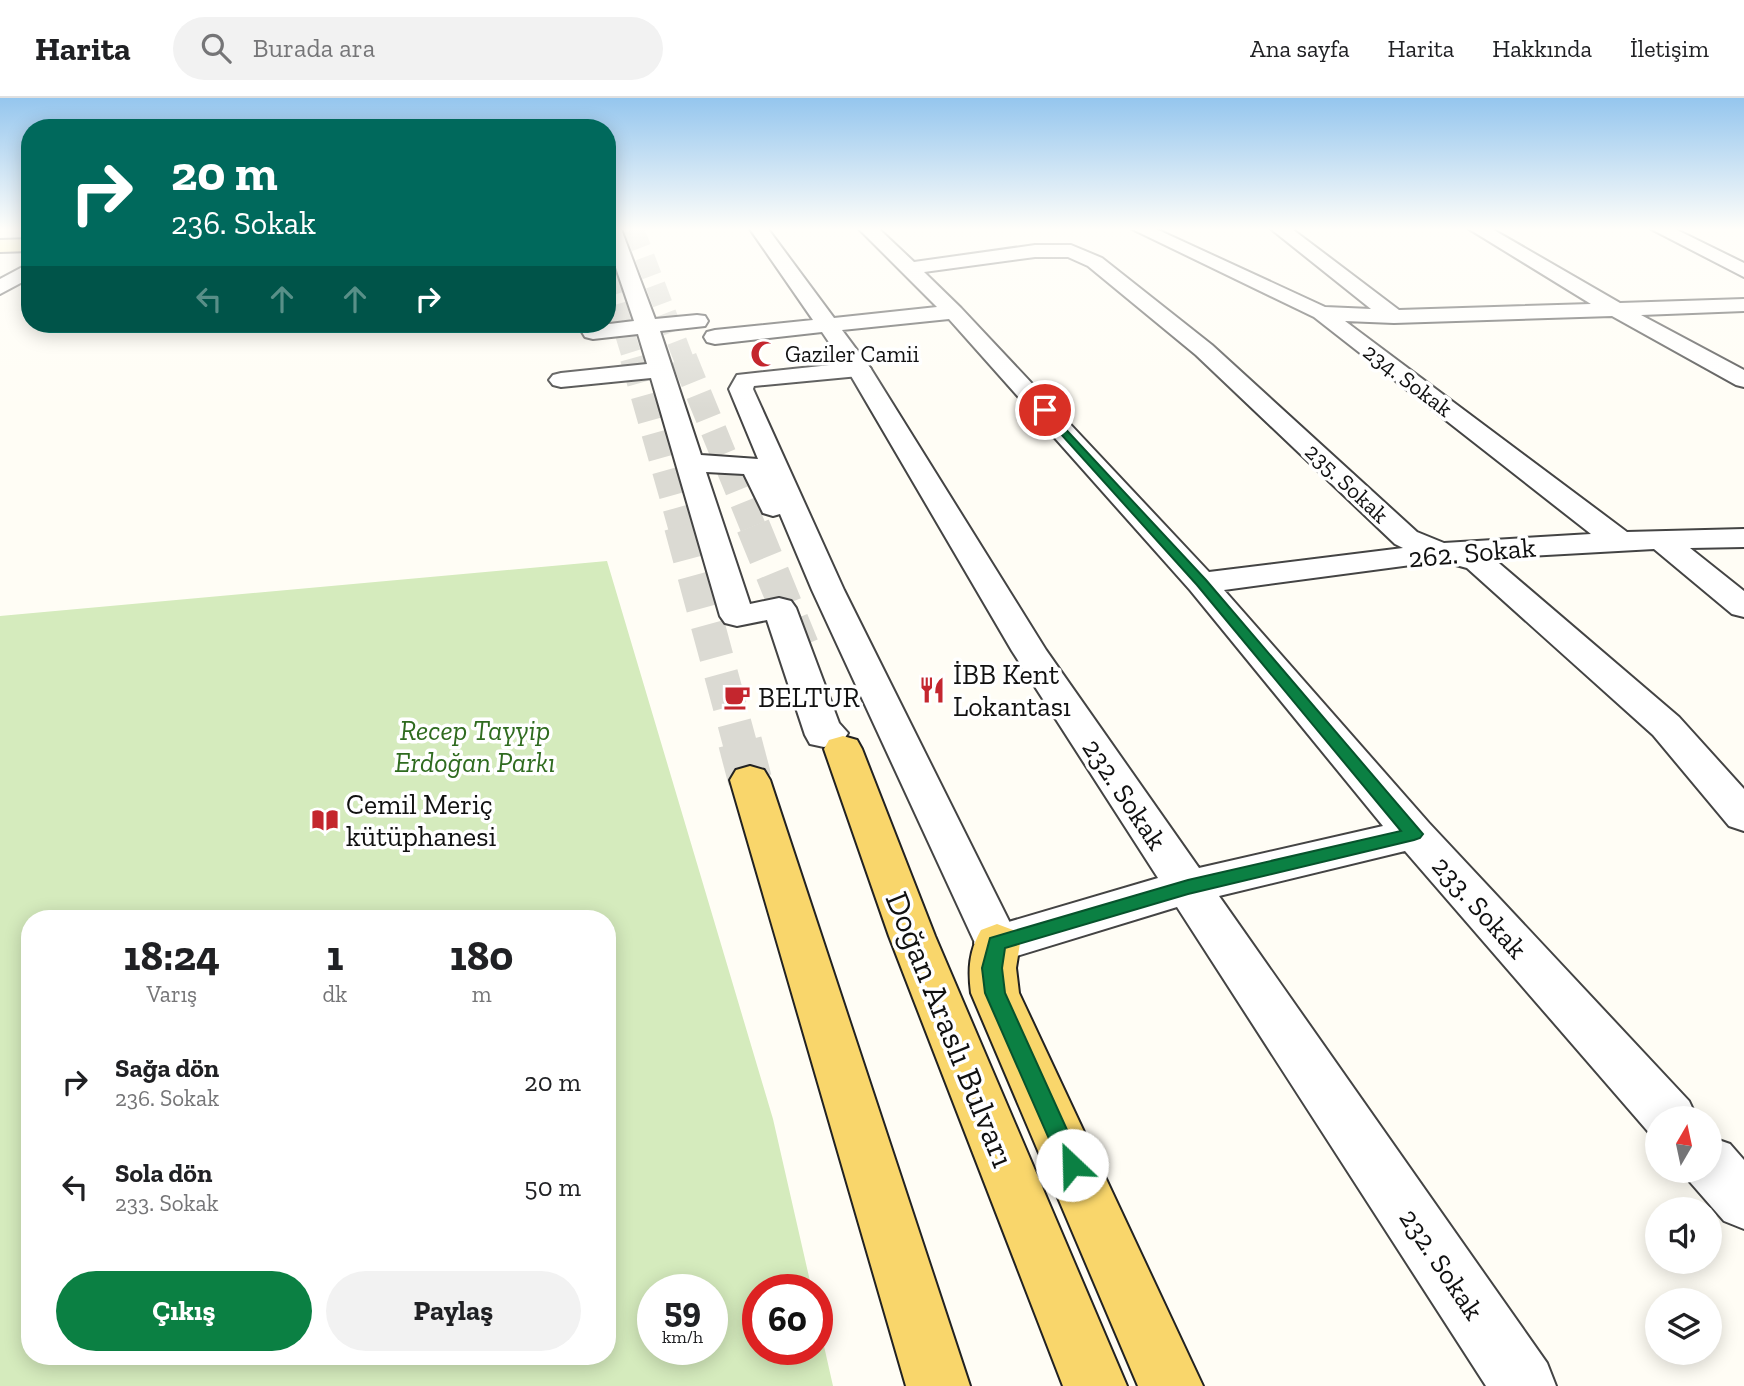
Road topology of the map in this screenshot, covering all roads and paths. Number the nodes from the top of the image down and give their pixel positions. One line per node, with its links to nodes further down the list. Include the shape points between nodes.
1 (633, 289): 16 (street)
2 (802, 289): 13 (street, 232. Sokak)
3 (929, 289): 10 (street, 233. Sokak)
4 (1129, 289): 27 (street, 235. Sokak, via 1204,350 1406,538)
5 (1270, 289): 11 (street, 234. Sokak)
6 (1358, 289): 12 (street)
7 (1581, 289): 9 (street)
8 (1744, 305): 9 (street)
9 (1615, 309): 12 (street); 22 (street)
10 (954, 312): 13 (street); 28 (street, 233. Sokak)
11 (1321, 313): 12 (street); 26 (street, 234. Sokak)
12 (1394, 317)
13 (827, 324): 17 (street); 18 (street, 232. Sokak)
14 (692, 328): 16 (street)
15 (616, 332): 16 (street)
16 (649, 333): 19 (street)
17 (715, 337)
18 (859, 369): 21 (street); 37 (street, 232. Sokak, via 1029,651)
19 (661, 370): 20 (street); 23 (street)
20 (561, 380)
21 (745, 380): 23 (street, via 728,386 747,448); 29 (street, via 741,389)
22 (1744, 380)
23 (688, 463): 29 (street, via 754,466 806,576); 31 (street)
24 (1744, 538): 25 (street, 262. Sokak)
25 (1661, 540): 26 (street, 262. Sokak); 32 (street)
26 (1620, 541): 27 (street, 262. Sokak)
27 (1441, 552): 28 (street, 262. Sokak); 35 (street, 235. Sokak, via 1478,561 1666,726)
28 (1201, 583): 36 (street, 233. Sokak)
29 (828, 590): 38 (street)
30 (775, 596): 31 (street)
31 (732, 602): 33 (street, via 737,616 779,608 824,735)
32 (1744, 607)
33 (836, 741): 43 (main road, Doğan Araslı Bulvarı)
34 (750, 780): 42 (main road)
35 (1744, 816)
36 (1414, 834): 37 (street); 39 (street, 233. Sokak)
37 (1188, 887): 38 (street); 45 (street, 232. Sokak)
38 (997, 943): 44 (main road, via 992,968 995,993)
39 (1659, 1106)
40 (1722, 1176): 41 (street)
41 (1744, 1201)
42 (938, 1386)
43 (1095, 1386)
44 (1171, 1386)
45 (1524, 1386)

